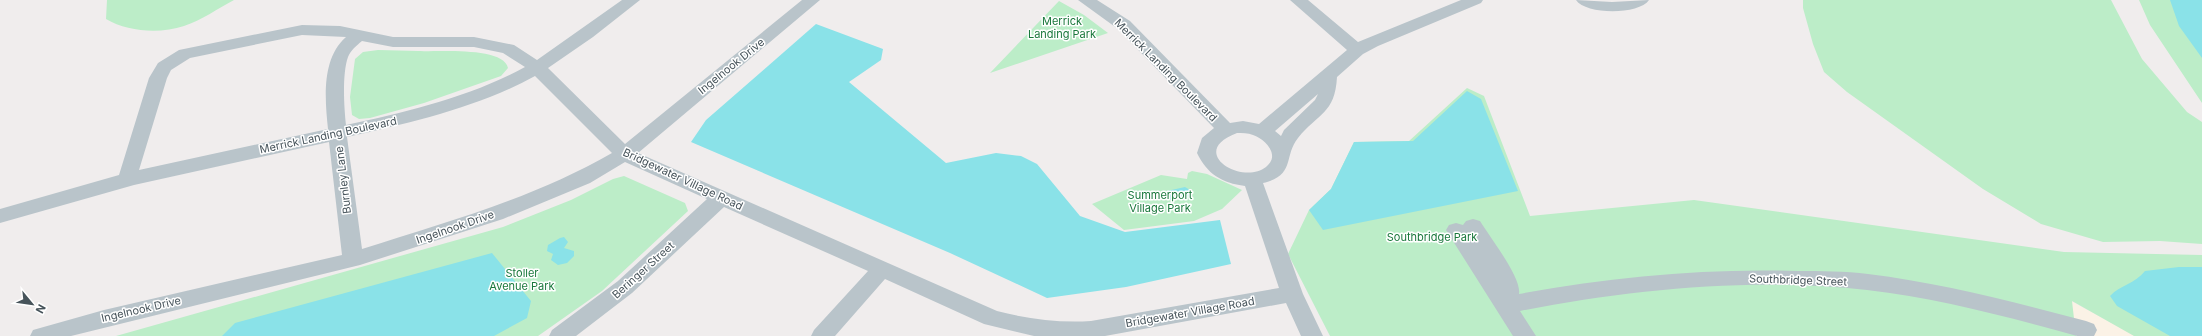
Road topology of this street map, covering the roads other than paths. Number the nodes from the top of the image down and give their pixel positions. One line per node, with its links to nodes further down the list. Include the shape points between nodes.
1 (632, 0): 10 (street, Merrick Landing Boulevard)
2 (812, 0): 16 (street, Ingelnook Drive)
3 (1086, 0): 12 (street, Merrick Landing Boulevard, via 1124,25)
4 (1298, 0): 9 (street)
5 (1475, 0): 9 (street)
6 (1584, 0): 7 (street, via 1608,7)
7 (1641, 0)
8 (357, 36): 10 (street, Bridgewater Village Road, via 393,42 459,41 491,45 508,49); 14 (street, Burnley Lane, via 339,58 334,103); 17 (street, Bridgewater Village Road, via 329,30 302,30 196,51 174,59 164,67 158,78)
9 (1357, 50): 11 (street)
10 (537, 67): 14 (street, Merrick Landing Boulevard, via 508,82 434,109 386,124); 16 (street, Bridgewater Village Road)
11 (1328, 76): 13 (street, via 1274,123); 15 (street, via 1327,94 1323,103 1291,134)
12 (1225, 130): 13 (street, via 1249,128); 18 (street, via 1208,142 1208,160 1222,174)
13 (1261, 131): 15 (street, via 1274,139)
14 (338, 134): 17 (street, Merrick Landing Boulevard); 22 (street, Burnley Lane)
15 (1282, 150): 18 (street, via 1282,160 1276,169 1266,176)
16 (624, 154): 19 (street, Bridgewater Village Road); 22 (street, Ingelnook Drive, via 583,178 496,214)
17 (127, 179): 20 (street, Merrick Landing Boulevard)
18 (1252, 179): 24 (street)
19 (721, 198): 23 (street, Bridgewater Village Road); 28 (street, Beringer Street, via 625,287)
20 (0, 216)
21 (1464, 228): 25 (street, via 1495,291)
22 (353, 260): 27 (street, Ingelnook Drive, via 104,318)
23 (882, 269): 24 (street, Bridgewater Village Road, via 992,318 1023,327 1062,332 1091,330); 29 (street)
24 (1292, 294): 30 (street)
25 (1506, 305): 26 (street, Southbridge Street, via 1588,289 1666,280 1778,278 1866,282 1910,288 2002,307); 31 (street)
26 (2086, 330)
27 (51, 334)
28 (560, 336)
29 (822, 336)
30 (1312, 336)
31 (1525, 336)

